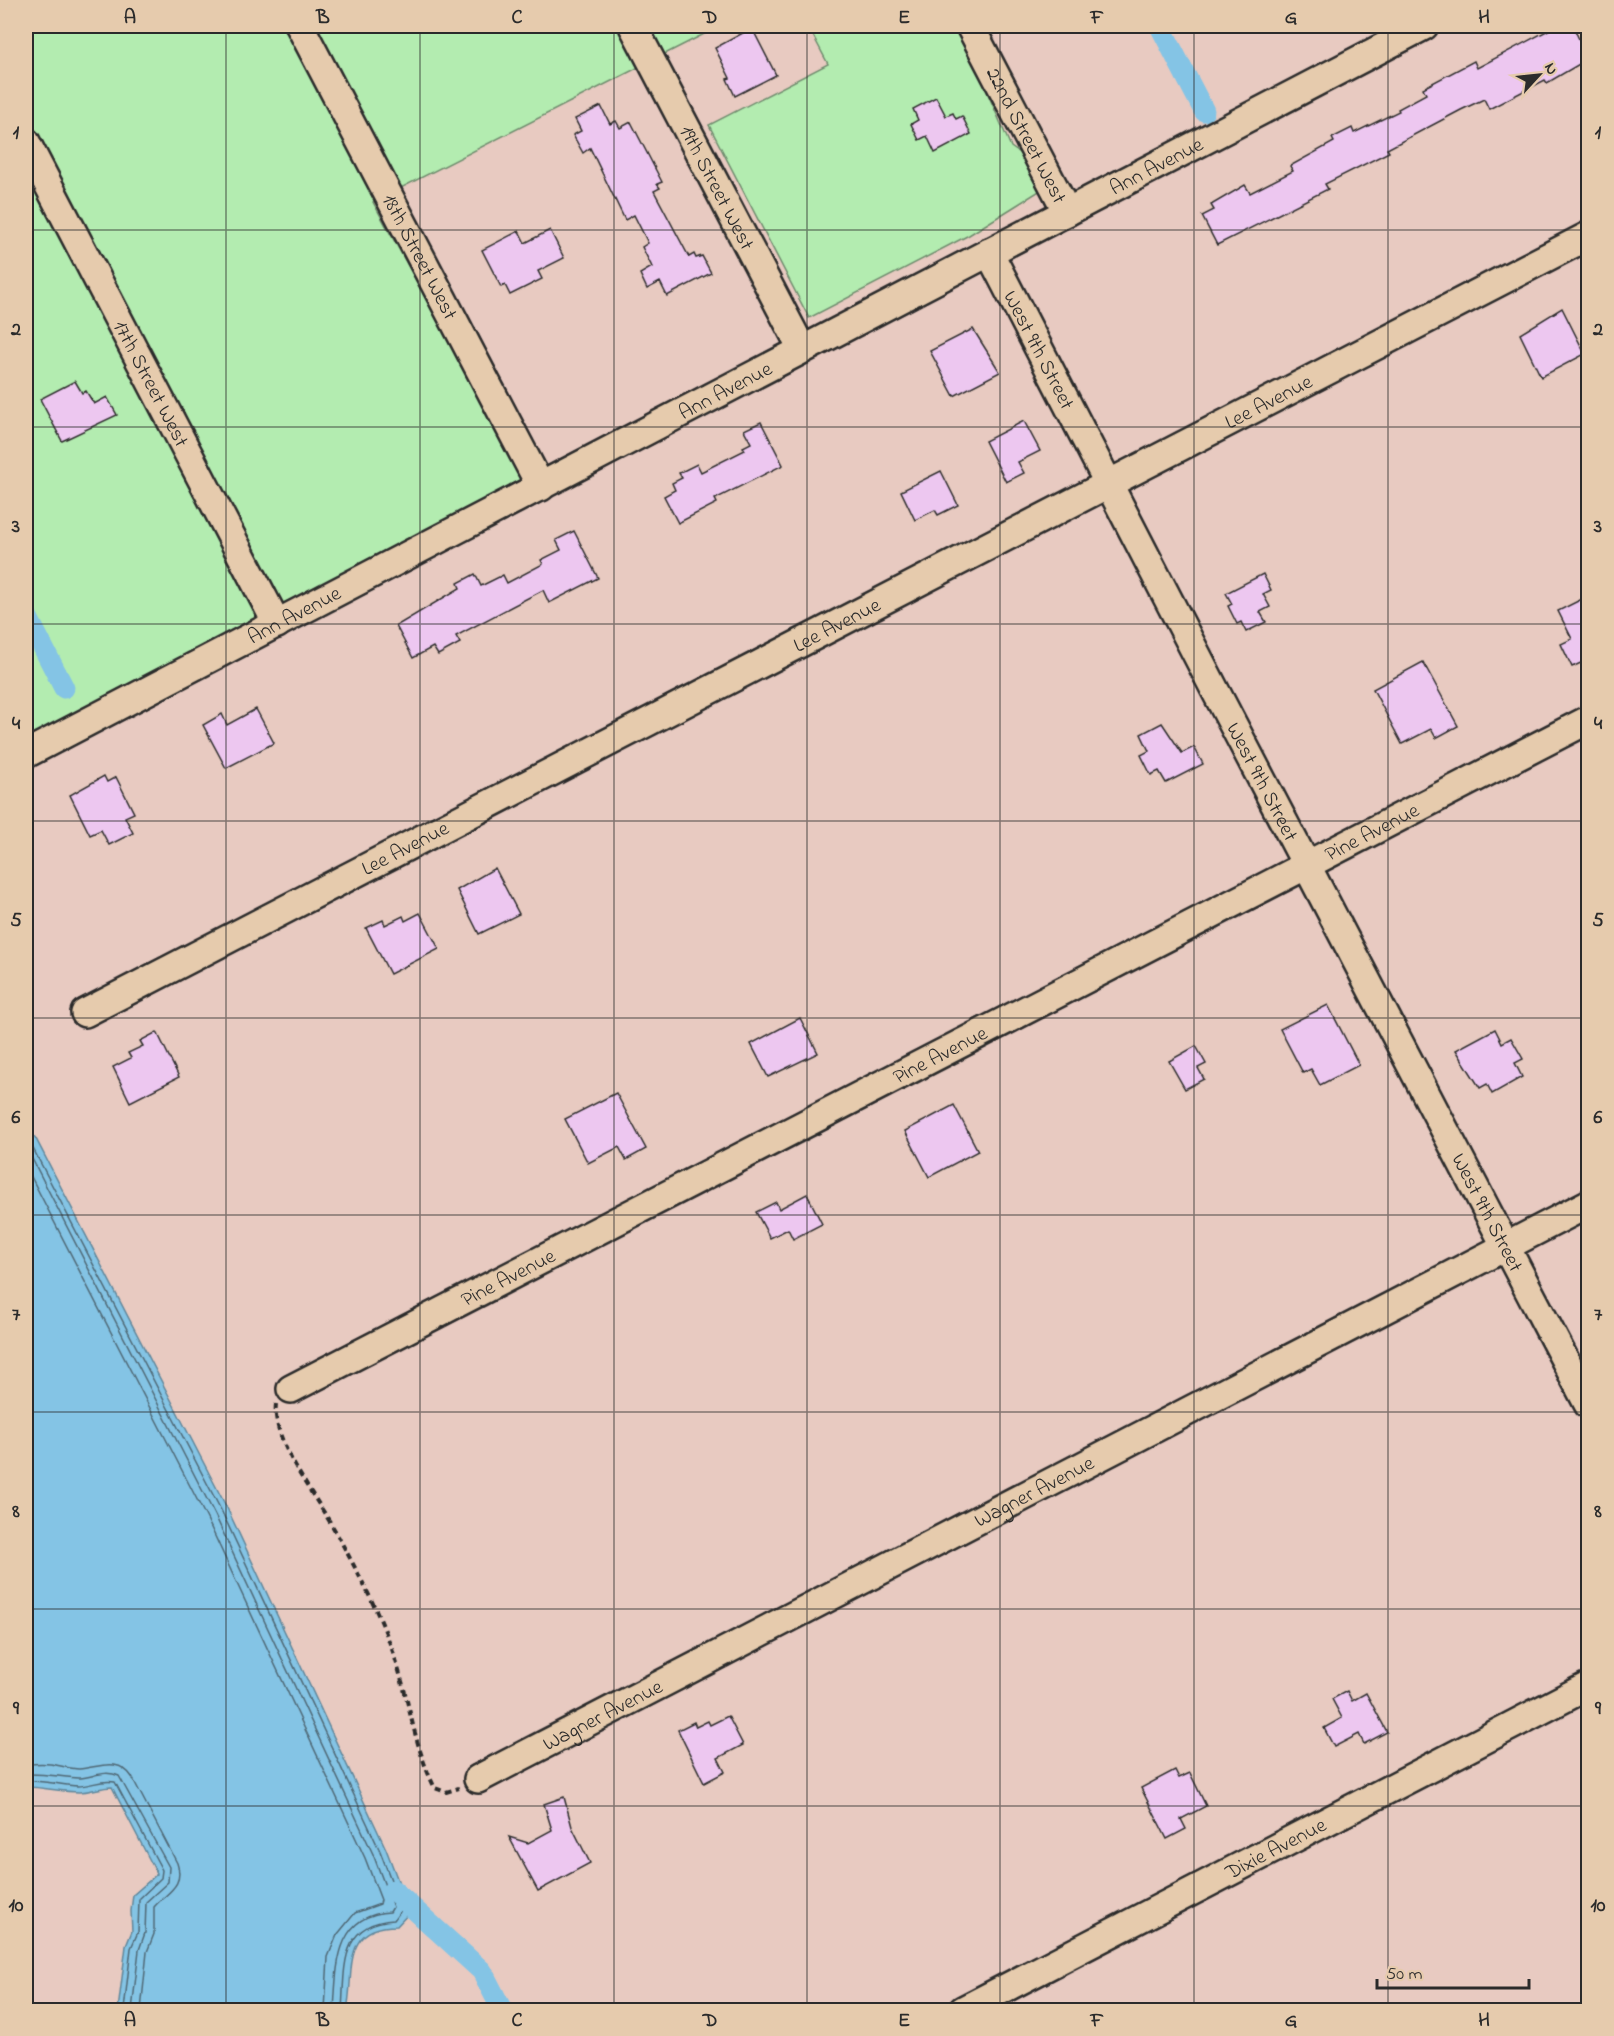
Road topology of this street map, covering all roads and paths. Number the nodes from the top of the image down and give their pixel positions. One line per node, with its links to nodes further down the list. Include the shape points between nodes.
1 (300, 26): 11 (street, 18th Street West)
2 (633, 26): 9 (street, 19th Street West)
3 (970, 26): 6 (street, 22nd Street West)
4 (1414, 28): 6 (street, Ann Avenue)
5 (26, 142): 12 (street, 17th Street West)
6 (1067, 212): 8 (street, Ann Avenue)
7 (1588, 236): 10 (street, Lee Avenue)
8 (989, 252): 9 (street, Ann Avenue); 10 (street, West 9th Street)
9 (802, 349): 11 (street, Ann Avenue)
10 (1108, 484): 15 (street, West 9th Street); 16 (street, Lee Avenue)
11 (541, 487): 12 (street, Ann Avenue)
12 (278, 624): 14 (street, Ann Avenue)
13 (1588, 720): 15 (street, Pine Avenue)
14 (26, 754)
15 (1306, 864): 18 (street, West 9th Street); 19 (street, Pine Avenue)
16 (85, 1013)
17 (1588, 1204): 18 (street, Wagner Avenue)
18 (1506, 1247): 20 (street, West 9th Street); 22 (street, Wagner Avenue)
19 (291, 1389): 22 (path, via 276,1403 274,1417 292,1460 330,1520 381,1624 399,1669 422,1764 435,1788 446,1792)
20 (1588, 1404)
21 (1588, 1686): 23 (street, Dixie Avenue)
22 (478, 1779)
23 (963, 2010)

